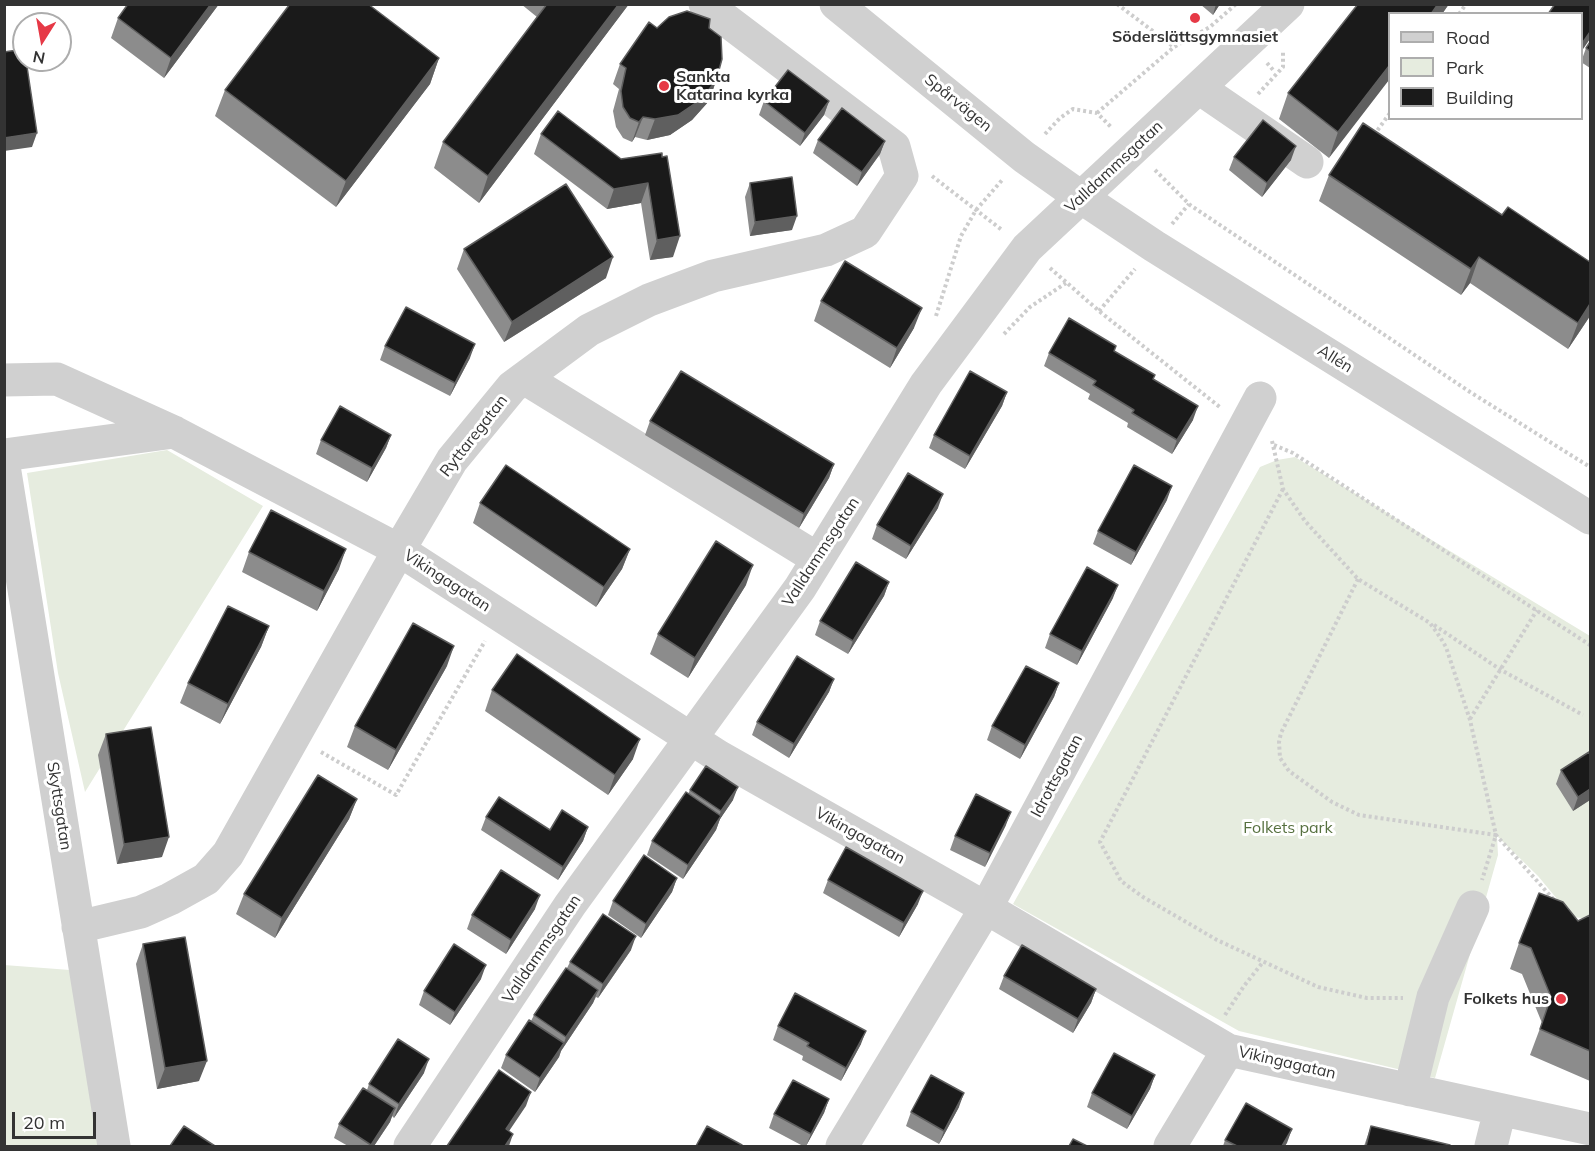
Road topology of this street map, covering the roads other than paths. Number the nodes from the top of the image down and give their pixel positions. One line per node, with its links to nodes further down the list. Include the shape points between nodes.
1 (705, 4): 7 (street, Ryttaregatan, via 894,147 902,176 865,232 826,250 712,276 649,300 590,330)
2 (836, 4): 6 (street, Spårvägen, via 1024,157)
3 (1286, 6): 4 (street, Valldammsgatan)
4 (1199, 88): 5 (street); 6 (street, Valldammsgatan)
5 (1307, 162)
6 (1082, 198): 13 (street, Allén); 15 (street, Valldammsgatan, via 1028,248 926,384)
7 (524, 378): 14 (street, Ryttaregatan, via 512,387 452,460); 15 (street)
8 (4, 380): 10 (street, Vikingagatan, via 57,379)
9 (1260, 399): 18 (street, Idrottsgatan)
10 (174, 432): 11 (street); 14 (street, Vikingagatan)
11 (4, 455)
12 (4, 466): 19 (street, Skyttsgatan)
13 (1590, 518)
14 (399, 550): 16 (street, Vikingagatan); 19 (street, Ryttaregatan, via 228,854 206,879 170,899 141,912)
15 (818, 559): 16 (street, Valldammsgatan)
16 (691, 740): 18 (street, Vikingagatan); 25 (street, Valldammsgatan, via 570,905)
17 (1473, 907): 21 (street, via 1433,997)
18 (986, 908): 20 (street, Vikingagatan); 26 (street, Idrottsgatan)
19 (78, 927): 24 (street, Skyttsgatan)
20 (1219, 1045): 21 (street, Vikingagatan); 27 (street)
21 (1410, 1090): 22 (street, Vikingagatan)
22 (1500, 1110): 23 (street, Vikingagatan); 28 (street)
23 (1590, 1129)
24 (114, 1146)
25 (410, 1146)
26 (842, 1146)
27 (1170, 1146)
28 (1491, 1146)

